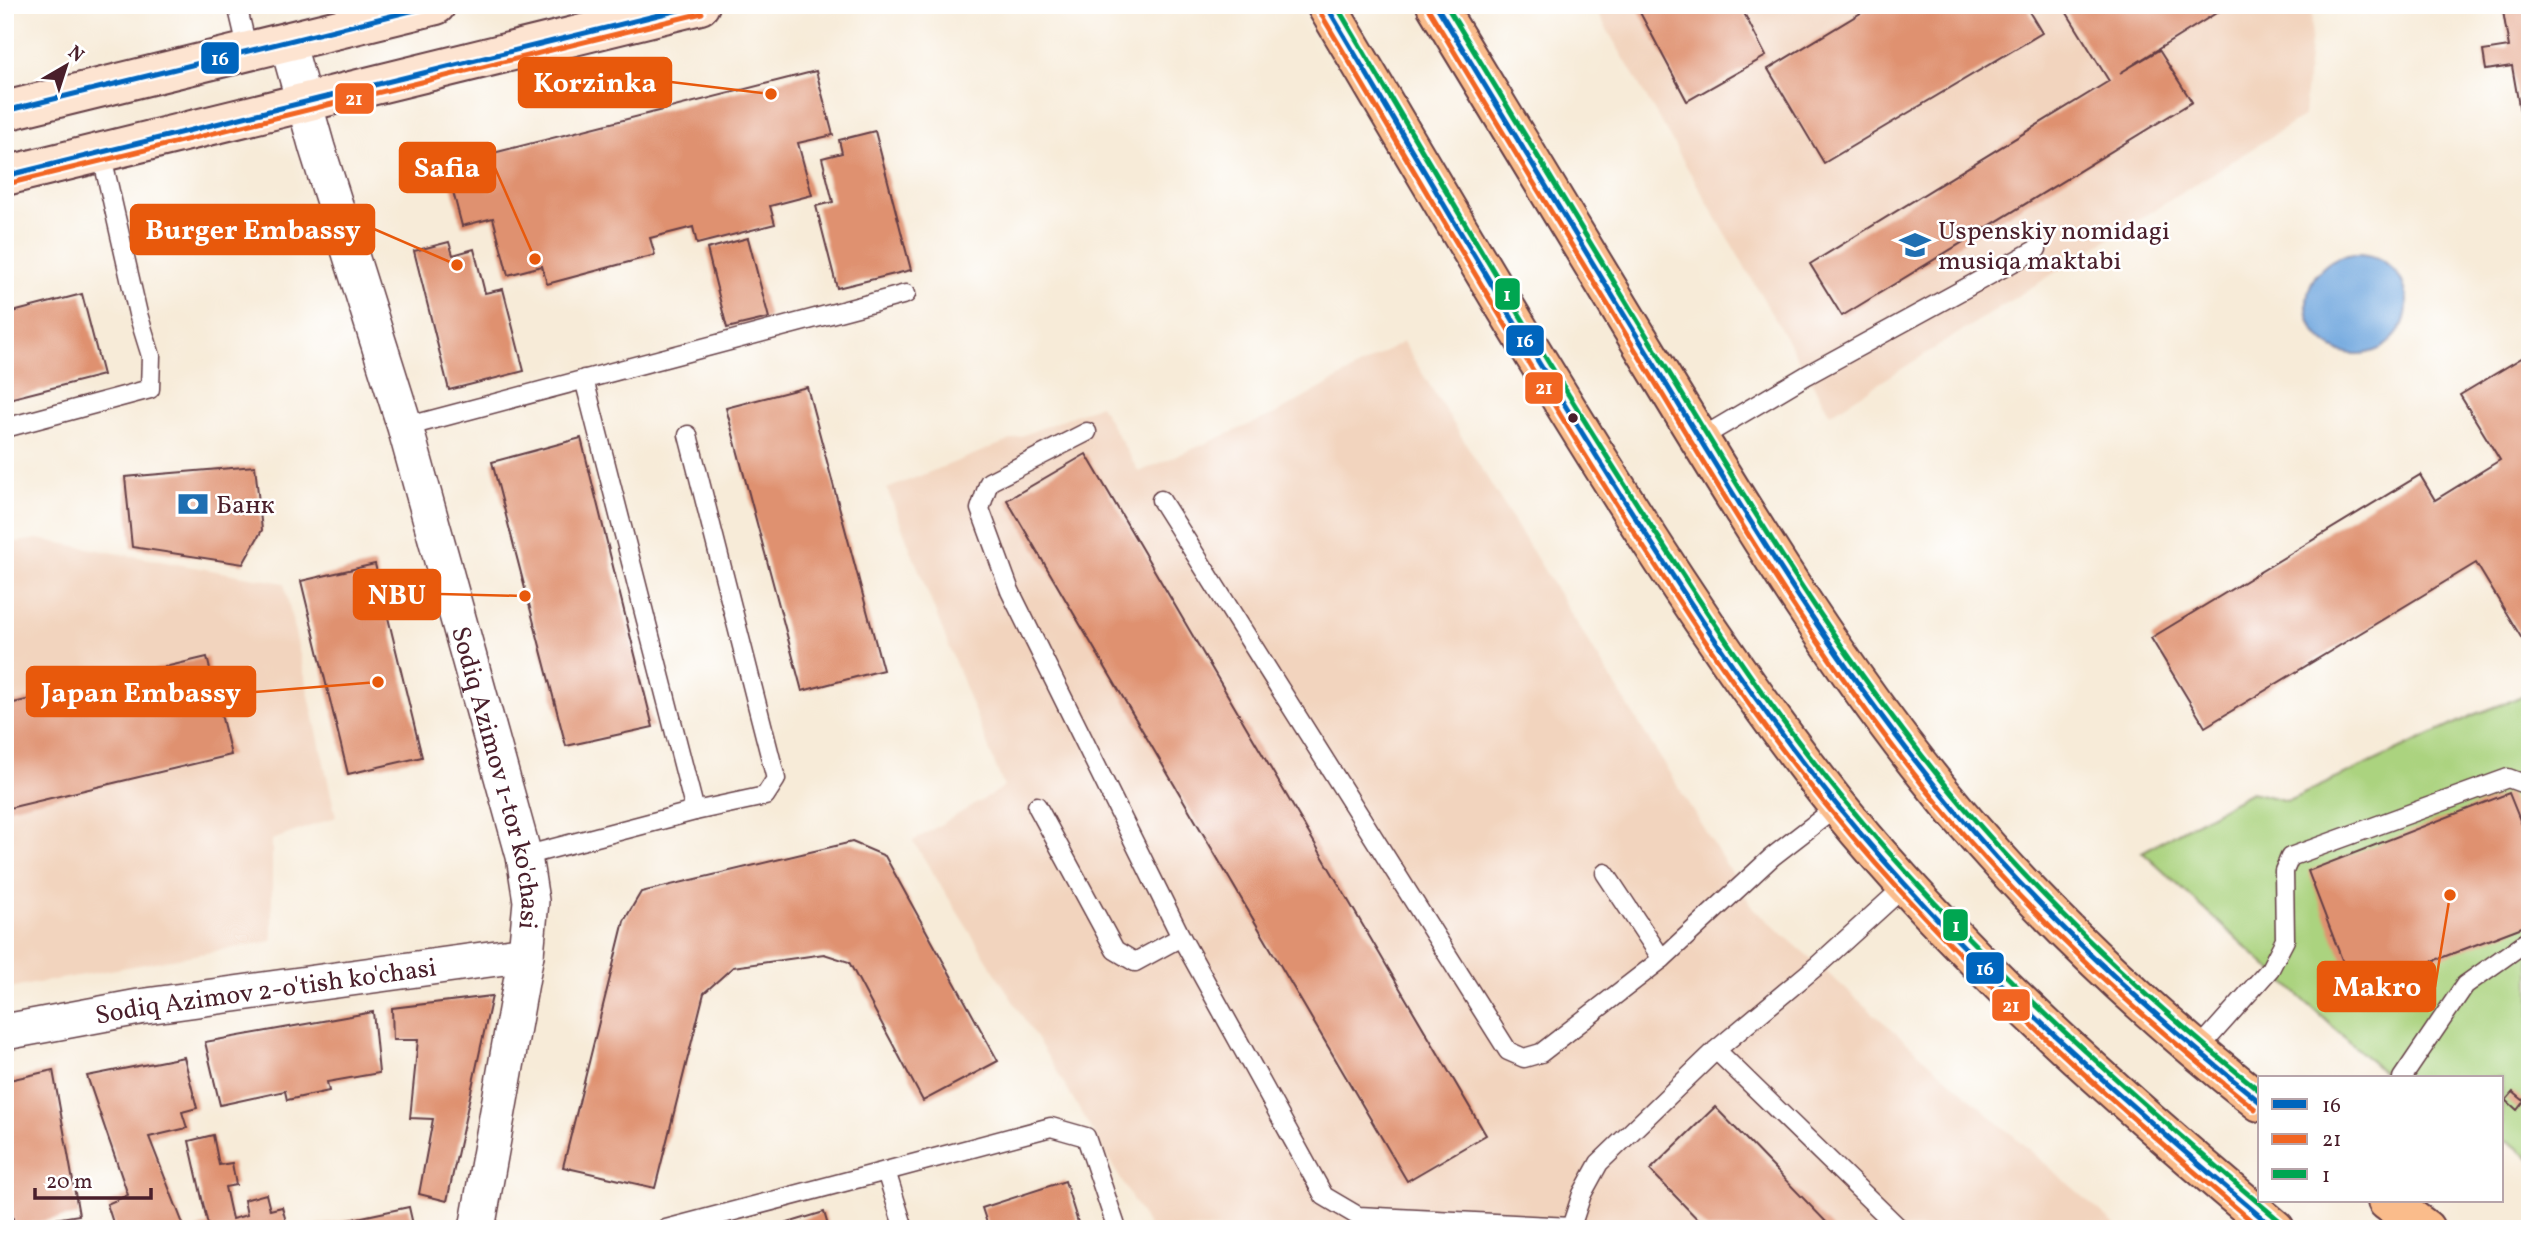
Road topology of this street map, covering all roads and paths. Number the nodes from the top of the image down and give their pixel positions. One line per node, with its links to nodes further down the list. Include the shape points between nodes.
1 (237, 5): 7 (lane)
2 (436, 5): 6 (main road)
3 (700, 5): 8 (main road)
4 (1325, 5): 23 (main road, via 1620,495 1718,644)
5 (1436, 5): 19 (main road)
6 (287, 42): 7 (main road); 8 (street, Sodiq Azimov 1-tor ko'chasi)
7 (248, 51): 9 (main road)
8 (304, 103): 10 (main road); 15 (street, Sodiq Azimov 1-tor ko'chasi)
9 (5, 111)
10 (101, 152): 11 (main road); 16 (lane, via 151,356 150,389)
11 (5, 176)
12 (2037, 249): 19 (lane)
13 (906, 294): 14 (lane)
14 (584, 379): 15 (lane); 24 (lane)
15 (405, 427): 25 (street, Sodiq Azimov 1-tor ko'chasi)
16 (5, 428)
17 (1087, 432): 28 (lane, via 989,482 980,509 1010,591)
18 (688, 435): 24 (lane, via 776,779 765,796)
19 (1699, 439): 34 (main road, via 1822,635 1922,770 2043,906)
20 (1161, 499): 31 (lane, via 1508,1051 1524,1058 1541,1053)
21 (2530, 786): 34 (lane, via 2508,778 2290,857 2284,871 2285,940 2270,970)
22 (1037, 806): 28 (lane, via 1115,950 1135,962)
23 (1838, 806): 27 (main road); 31 (lane, via 1772,857)
24 (695, 811): 25 (lane)
25 (524, 856): 30 (street, Sodiq Azimov 1-tor ko'chasi, via 531,901)
26 (1605, 873): 31 (lane)
27 (1906, 885): 33 (lane); 45 (main road, via 2069,1050)
28 (1181, 937): 39 (lane, via 1324,1196 1358,1216)
29 (2530, 939): 35 (lane, via 2465,985)
30 (526, 954): 32 (street, Sodiq Azimov 2-o'tish ko'chasi, via 139,1007); 40 (street, Sodiq Azimov 1-tor ko'chasi)
31 (1662, 959)
32 (5, 1032)
33 (1716, 1050): 39 (lane, via 1599,1163 1581,1195); 44 (lane)
34 (2196, 1052): 36 (main road)
35 (2403, 1076)
36 (2258, 1100)
37 (886, 1171): 41 (lane); 42 (lane); 43 (lane, via 1051,1127 1086,1137)
38 (2388, 1202): 46 (main road)
39 (1572, 1228)
40 (477, 1229)
41 (666, 1229)
42 (904, 1229)
43 (1117, 1229)
44 (1900, 1229)
45 (2275, 1229)
46 (2425, 1229)

